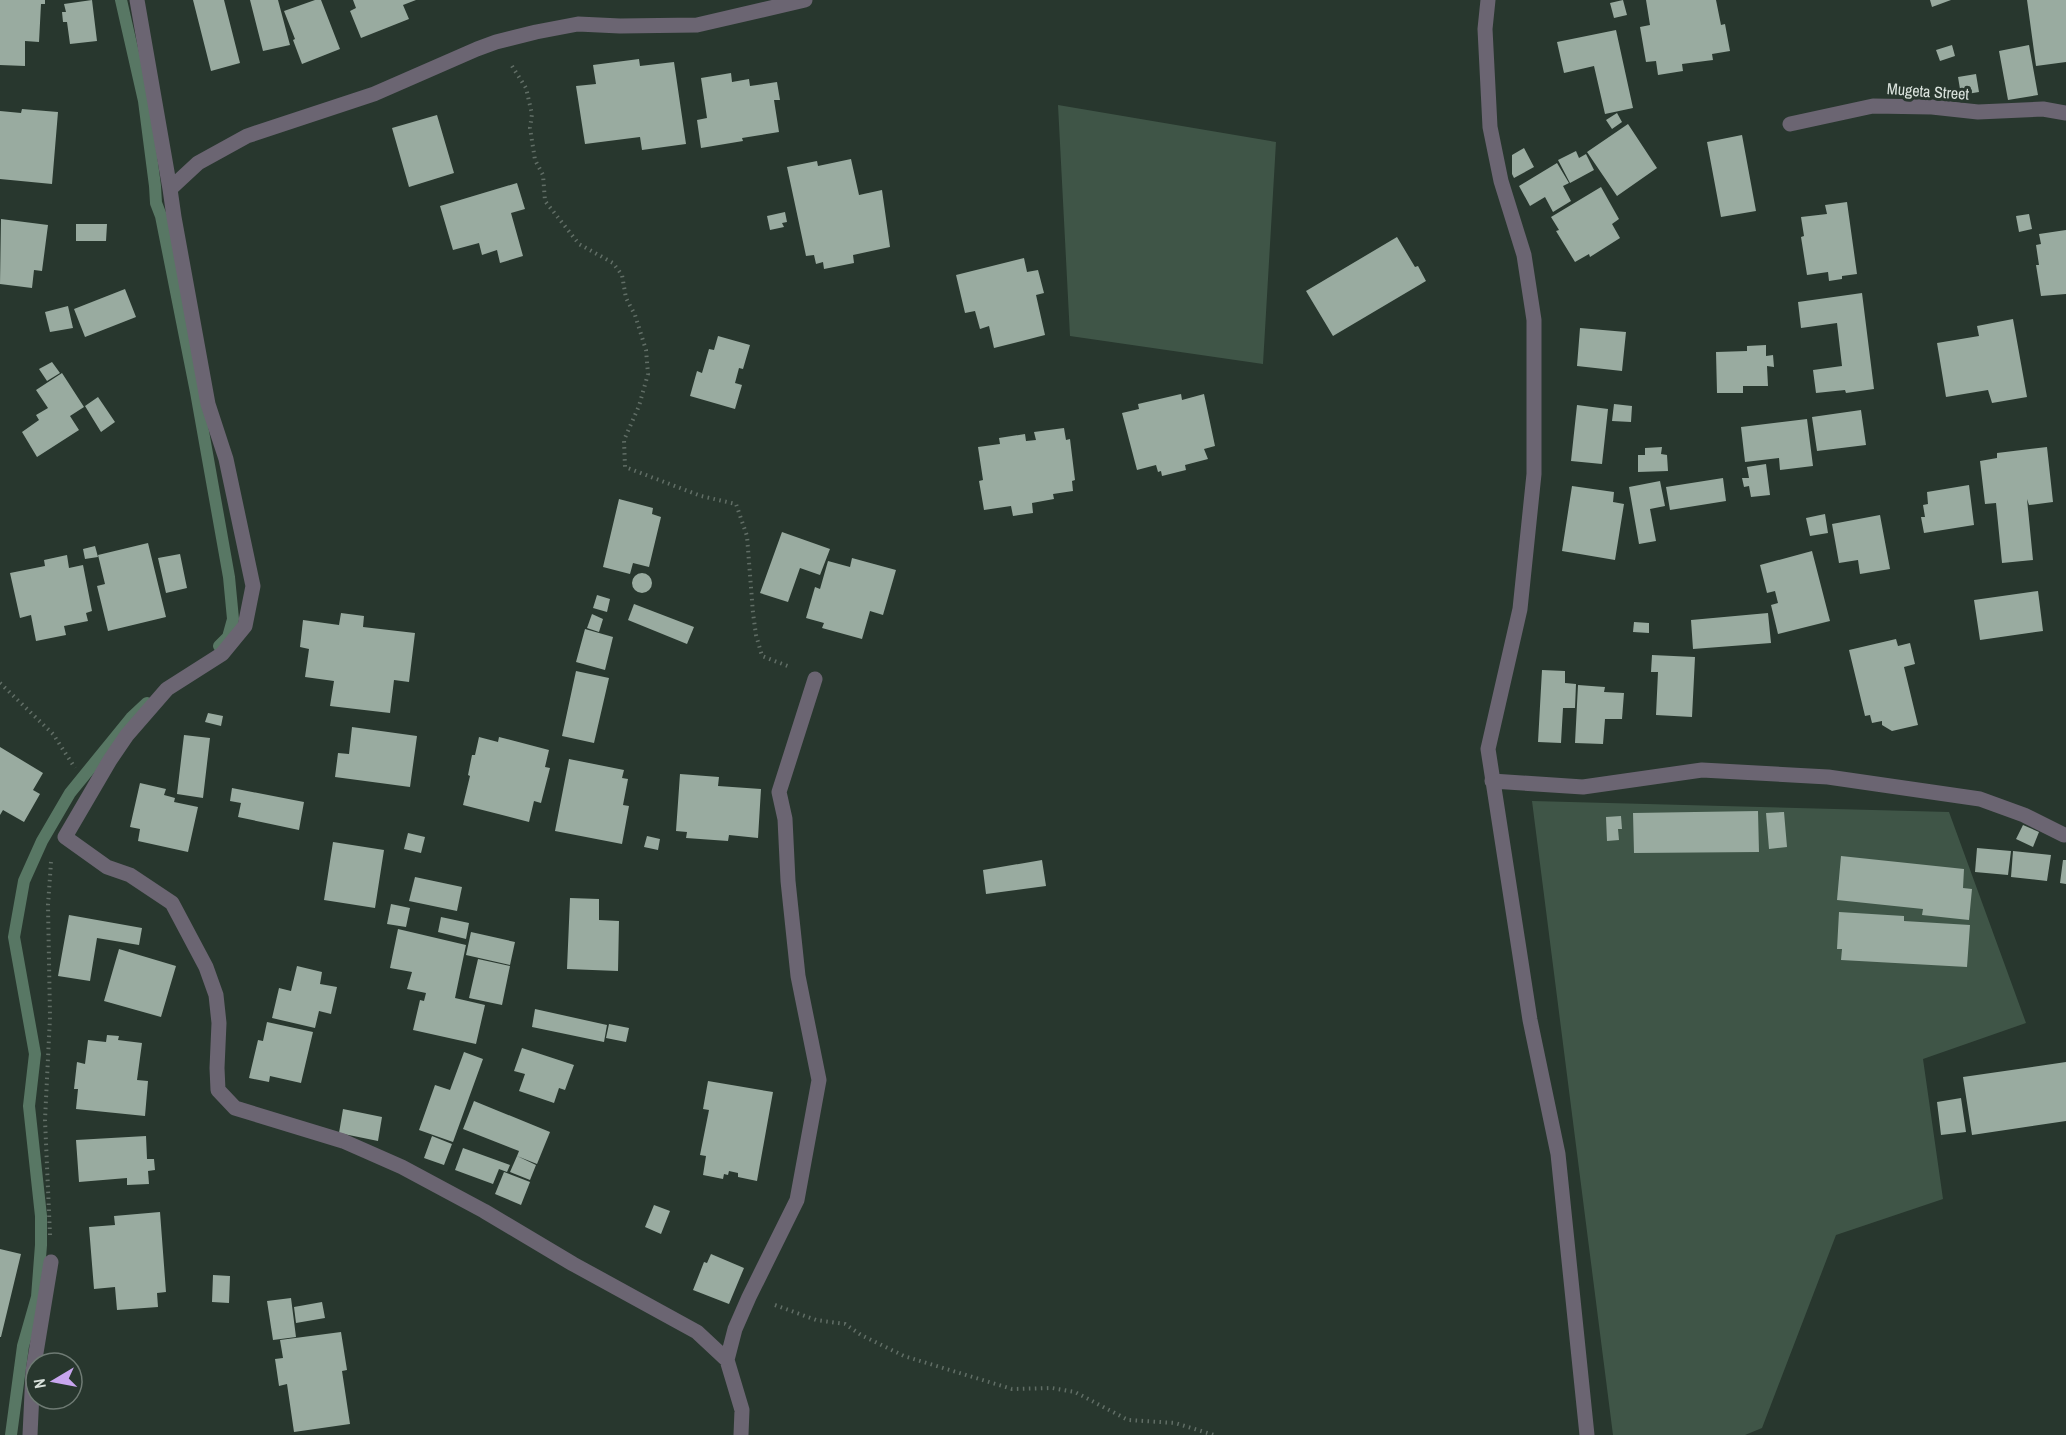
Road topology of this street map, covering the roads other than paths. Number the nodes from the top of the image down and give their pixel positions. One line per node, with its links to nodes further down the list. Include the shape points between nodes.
1 (137, 0): 6 (street)
2 (805, 0): 6 (street, via 697,25 578,24 477,48 374,94 247,136 198,163)
3 (1488, 0): 8 (street, via 1485,29 1491,127 1501,181 1524,255 1534,320 1534,474 1520,609 1488,749)
4 (2066, 113): 5 (street, Mugeta Street, via 1873,106)
5 (1790, 124)
6 (170, 189): 11 (street, via 208,405 226,459 253,586 245,626 222,654 167,689 127,735 65,837 107,867 130,875 172,903 216,994 218,1090 236,1108 344,1141 402,1167 697,1332)
7 (815, 679): 11 (street, via 778,792 784,819 798,976 819,1080 796,1200 748,1297)
8 (1492, 781): 9 (street, via 1583,787 1702,770 1828,777 1980,799); 14 (street, via 1530,1020 1558,1154)
9 (2064, 835)
10 (51, 1262): 12 (street, via 33,1371)
11 (727, 1360): 13 (street, via 742,1410)
12 (30, 1435)
13 (741, 1435)
14 (1587, 1435)

